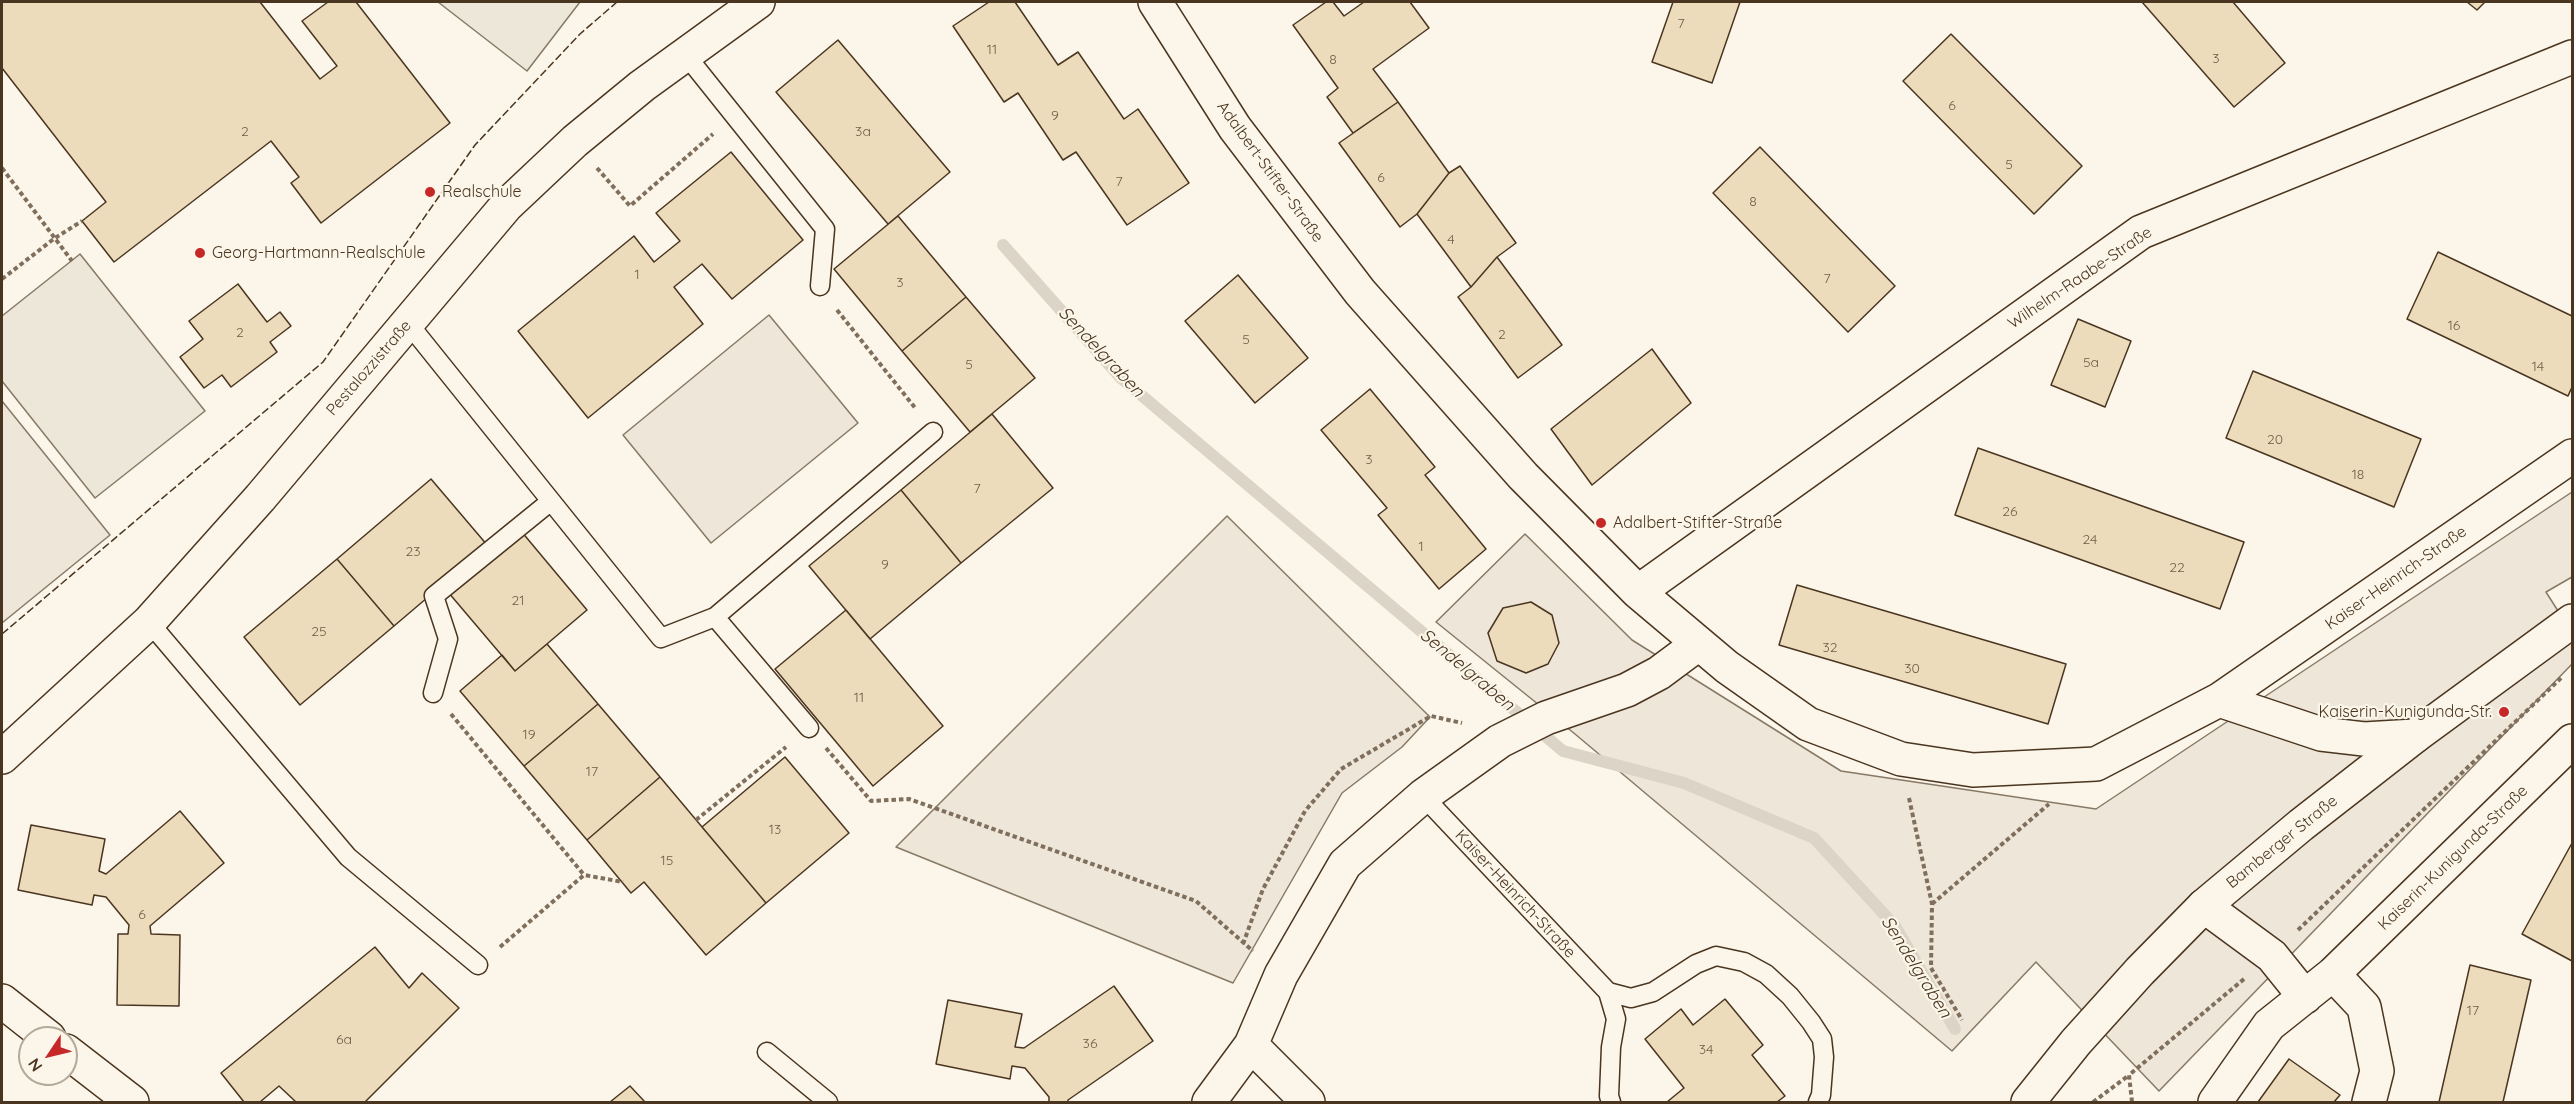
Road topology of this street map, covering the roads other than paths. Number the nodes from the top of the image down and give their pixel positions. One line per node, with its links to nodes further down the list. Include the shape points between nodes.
1 (758, 2): 3 (street, Pestalozzistraße)
2 (1155, 2): 10 (street, Adalbert-Stifter-Straße, via 1234,128 1360,292 1523,476)
3 (685, 54): 5 (lane, via 825,229); 6 (street, Pestalozzistraße, via 575,141 506,206)
4 (2572, 57): 10 (street, Wilhelm-Raabe-Straße, via 2141,232)
5 (820, 285)
6 (408, 323): 9 (lane); 13 (street, Pestalozzistraße)
7 (933, 432): 11 (lane)
8 (2572, 456): 16 (street, Kaiser-Heinrich-Straße)
9 (551, 501): 11 (lane, via 661,638); 15 (lane, via 434,596 448,639)
10 (1638, 592): 14 (street, Adalbert-Stifter-Straße)
11 (715, 616): 17 (lane)
12 (2572, 621): 18 (street, Bamberger Straße)
13 (149, 622): 20 (street, Pestalozzistraße); 23 (lane, via 348,857)
14 (1698, 644): 16 (street, Kaiser-Heinrich-Straße, via 1808,724 1901,759 1973,770 2096,764); 21 (street, via 1659,673 1627,690 1546,717 1500,741)
15 (433, 693)
16 (2219, 700): 18 (street, via 2321,734 2364,739)
17 (809, 728)
18 (2415, 736): 22 (street, Bamberger Straße)
19 (2572, 741): 24 (street, Kaiserin-Kunigunda-Straße)
20 (2, 757)
21 (1423, 796): 25 (lane, Kaiser-Heinrich-Straße); 29 (street, via 1345,864 1281,975)
22 (2204, 906): 26 (street, via 2272,956); 38 (street, Bamberger Straße, via 2076,1042)
23 (478, 964)
24 (2333, 974): 26 (street, Kaiserin-Kunigunda-Straße); 40 (street, via 2364,1007 2377,1071)
25 (1608, 992): 36 (lane, Kaiser-Heinrich-Straße, via 1616,1019 1611,1047); 37 (lane, via 1631,998 1653,992 1716,956 1766,974 1790,996 1821,1040 1824,1057)
26 (2305, 997): 39 (street, Kaiserin-Kunigunda-Straße, via 2269,1024)
27 (2, 1001): 28 (street)
28 (34, 1026)
29 (1251, 1045): 34 (street); 35 (street)
30 (767, 1052): 33 (lane)
31 (78, 1060): 32 (street)
32 (132, 1102)
33 (828, 1102)
34 (1209, 1102)
35 (1308, 1102)
36 (1611, 1102)
37 (1818, 1102)
38 (2028, 1102)
39 (2215, 1102)
40 (2369, 1102)

